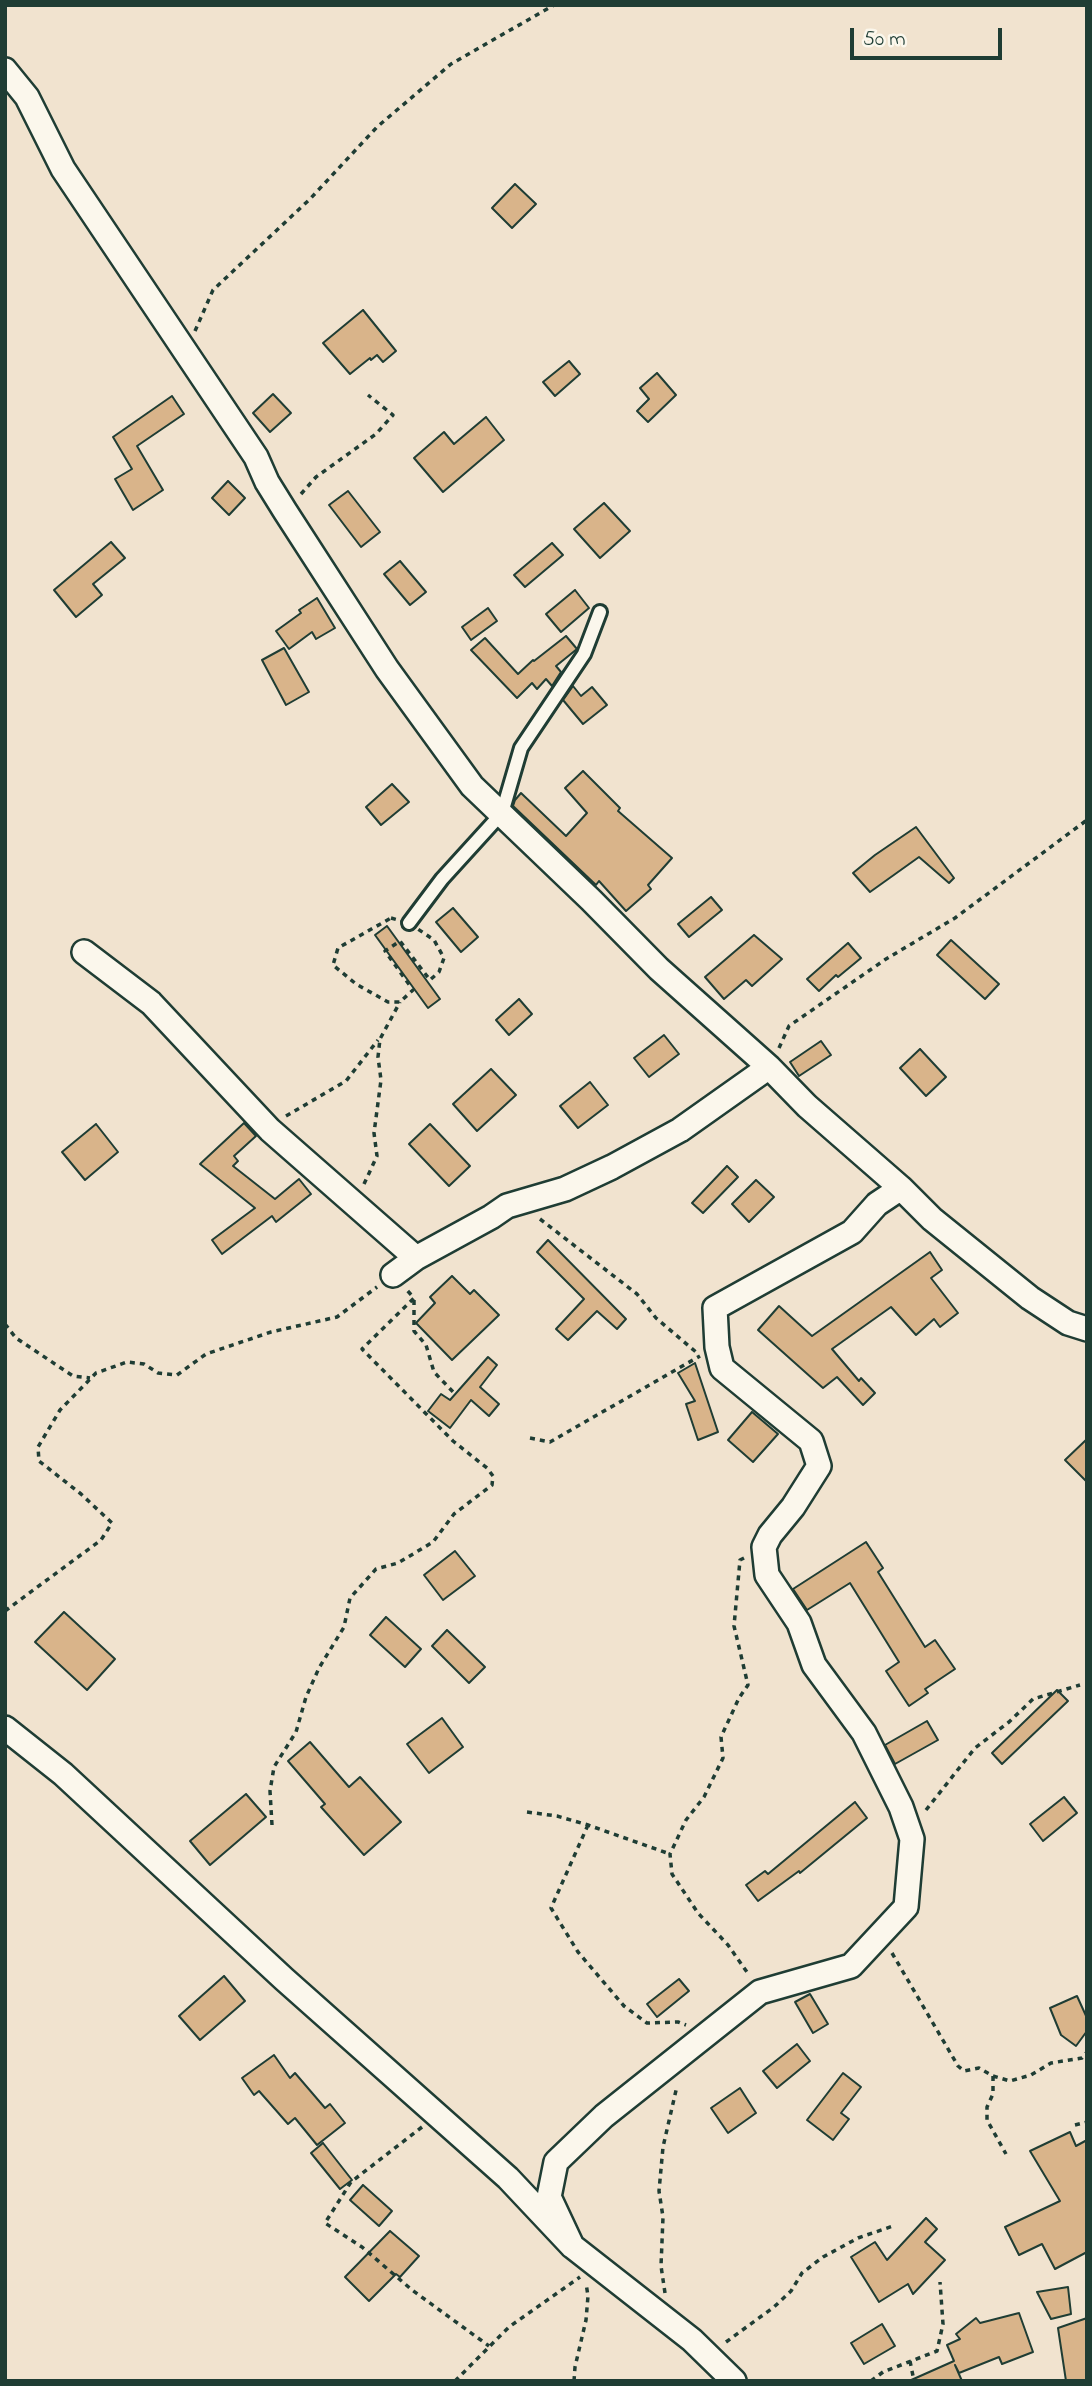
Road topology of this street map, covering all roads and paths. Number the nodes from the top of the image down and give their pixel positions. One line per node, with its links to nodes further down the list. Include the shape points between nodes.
1 (554, 5): 3 (path, via 452,64 377,127 310,199 213,290 193,334)
2 (5, 70): 3 (street, via 27,97 69,178)
3 (192, 362): 5 (street, via 256,457)
4 (368, 395): 5 (path, via 393,415 376,434 317,477)
5 (285, 511): 7 (street, via 428,728 472,786)
6 (600, 612): 7 (lane, via 584,654 521,748)
7 (502, 813): 9 (lane); 14 (street, via 659,969)
8 (1087, 820): 12 (path, via 955,918)
9 (409, 923): 11 (path, via 391,918 338,948 333,965 388,1002); 11 (path, via 434,940 444,958 430,980 400,941 385,951 413,990)
10 (84, 952): 15 (street, via 151,1003)
11 (400, 1002): 13 (path)
12 (789, 1026)
13 (380, 1039): 15 (path, via 346,1081); 18 (path, via 381,1080 374,1133 377,1156 364,1183)
14 (769, 1067): 16 (street); 19 (street, via 680,1129 612,1167 565,1189 507,1206)
15 (270, 1129): 18 (street)
16 (901, 1188): 23 (street, via 1030,1298 1068,1323); 24 (street, via 877,1204 852,1232 715,1308)
17 (539, 1218): 24 (path, via 637,1294 687,1346)
18 (373, 1220): 19 (street)
19 (416, 1258): 20 (street)
20 (393, 1275): 21 (path); 25 (path, via 337,1317 271,1332 206,1354 177,1375 127,1362)
21 (414, 1298): 26 (path, via 414,1331 426,1345 434,1372); 33 (path, via 362,1349 453,1441 487,1468 492,1485 454,1514 433,1542 398,1563 376,1569 350,1598 344,1627 319,1668 296,1732 274,1767)
22 (5, 1324): 25 (path, via 16,1338 73,1376)
23 (1087, 1329)
24 (709, 1351): 27 (path, via 550,1442); 28 (street, via 722,1368 811,1441 819,1466)
25 (91, 1378): 29 (path, via 60,1410 38,1447 39,1461 112,1523 102,1540)
26 (456, 1395)
27 (530, 1438)
28 (764, 1547): 35 (street, via 767,1575 799,1623 814,1665 864,1733); 36 (path, via 740,1560 734,1626 748,1685 721,1737 723,1758)
29 (5, 1611)
30 (1080, 1685): 35 (path, via 1033,1699 975,1748 932,1799 925,1823)
31 (5, 1728): 43 (street, via 63,1774)
32 (527, 1812): 34 (path)
33 (272, 1825)
34 (588, 1825): 36 (path); 39 (path, via 551,1908 578,1952 624,2006 647,2023 678,2022)
35 (912, 1839): 37 (street, via 906,1908)
36 (670, 1854): 38 (path, via 672,1874)
37 (884, 1932): 38 (street, via 851,1966); 42 (path, via 904,1976 958,2066 979,2068)
38 (760, 1992): 39 (street)
39 (707, 2035): 41 (street)
40 (1087, 2052): 42 (path, via 1082,2058 1051,2063 1010,2081)
41 (684, 2053): 48 (street, via 604,2116 556,2162 549,2197); 50 (path, via 663,2147 659,2191 666,2295)
42 (993, 2076): 46 (path, via 987,2120)
43 (438, 2115): 48 (street, via 509,2178); 51 (path, via 351,2182 325,2223)
44 (1087, 2122): 45 (path)
45 (1074, 2125)
46 (1006, 2154)
47 (893, 2226): 52 (path, via 823,2257)
48 (572, 2246): 50 (street)
49 (940, 2282): 53 (path, via 943,2324 937,2351)
50 (658, 2313): 52 (street)
51 (489, 2346): 54 (path); 55 (path, via 546,2299 584,2275 586,2320)
52 (712, 2359): 56 (street)
53 (911, 2361): 57 (path); 58 (path)
54 (455, 2381)
55 (574, 2381)
56 (734, 2381)
57 (871, 2381)
58 (914, 2381)

